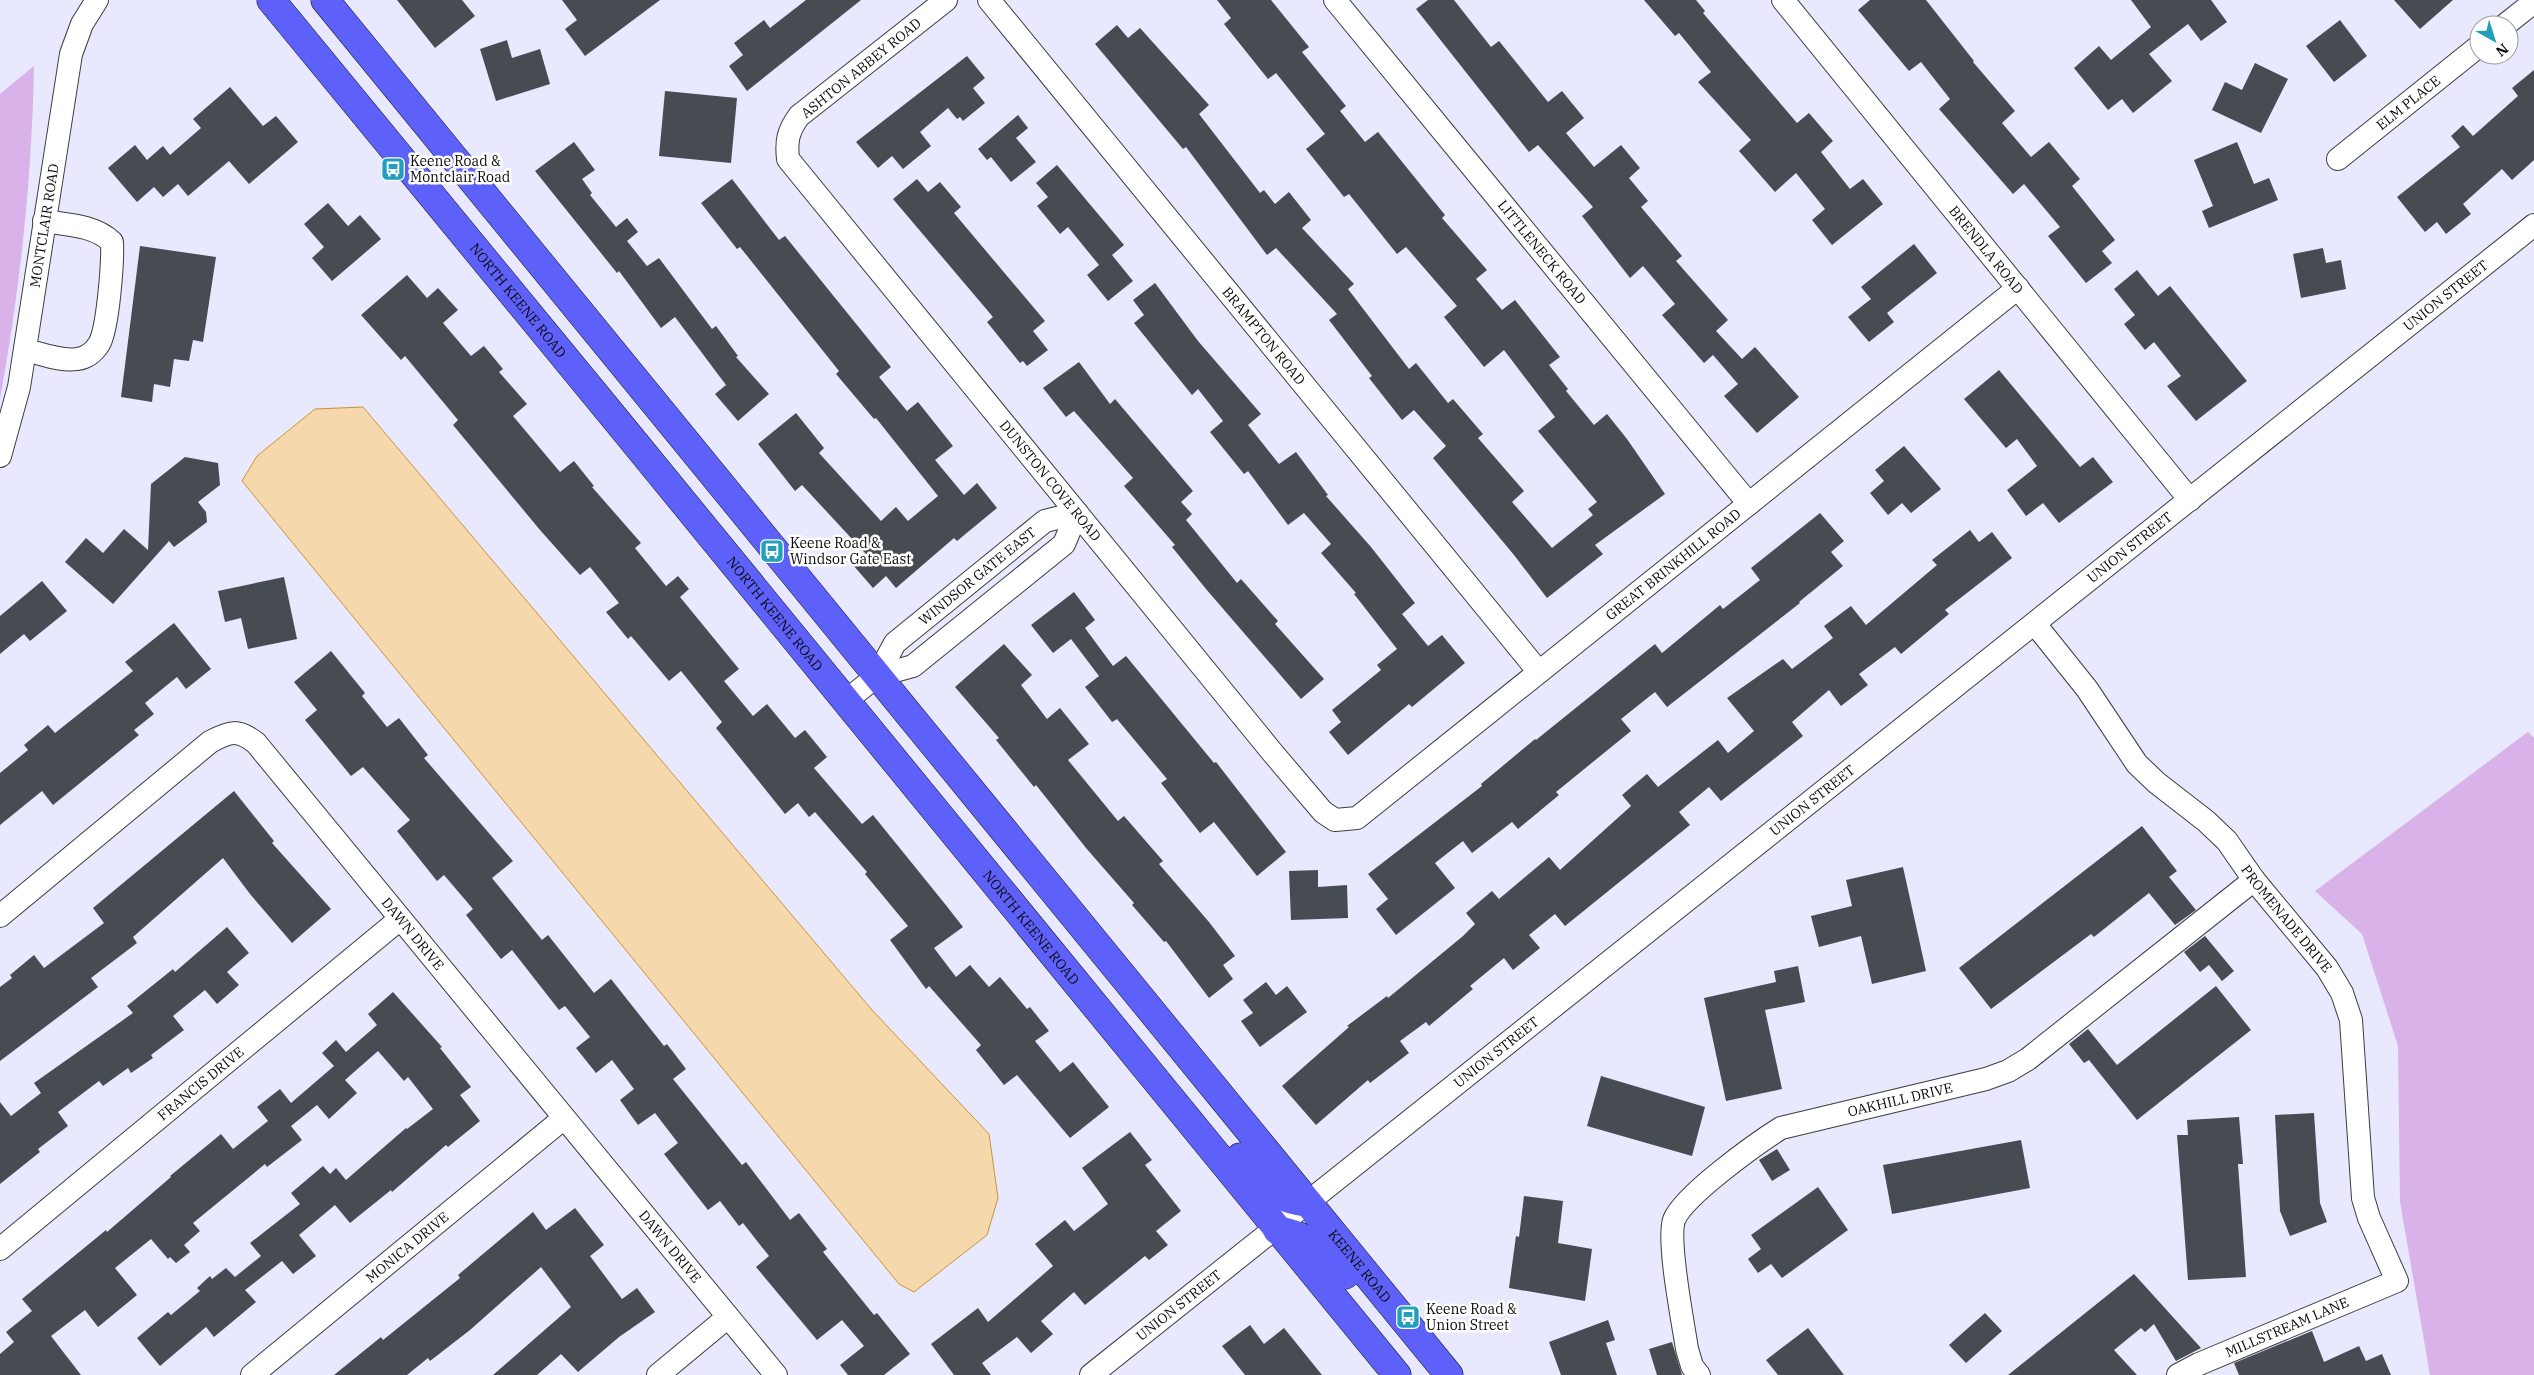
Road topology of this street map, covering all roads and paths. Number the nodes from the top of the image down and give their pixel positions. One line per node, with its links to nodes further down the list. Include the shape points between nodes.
1 (97, 0): 13 (street, MONTCLAIR ROAD, via 82,24 72,54)
2 (271, 0): 24 (main road, NORTH KEENE ROAD)
3 (325, 0): 23 (main road)
4 (946, 0): 11 (street, ASHTON ABBEY ROAD, via 799,116)
5 (989, 0): 22 (street, BRAMPTON ROAD)
6 (1335, 0): 19 (street, LITTLENECK ROAD)
7 (1783, 0): 15 (street, BRENDLA ROAD)
8 (2534, 2): 9 (street)
9 (2518, 15)
10 (2469, 54): 12 (street, ELM PLACE)
11 (786, 143): 20 (street, DUNSTON COVE ROAD, via 788,159 796,172)
12 (2338, 159)
13 (44, 221): 16 (street, MONTCLAIR ROAD); 16 (street, via 90,229 112,242 104,329 95,350 76,359)
14 (2534, 225): 18 (street, UNION STREET)
15 (2018, 288): 18 (street, BRENDLA ROAD); 19 (street, GREAT BRINKHILL ROAD)
16 (25, 350): 17 (street, MONTCLAIR ROAD, via 15,407)
17 (0, 456)
18 (2190, 500): 21 (street, UNION STREET)
19 (1748, 504): 22 (street, GREAT BRINKHILL ROAD)
20 (1077, 513): 23 (street, WINDSOR GATE EAST, via 1045,521 895,643); 25 (street, DUNSTON COVE ROAD)
21 (2035, 624): 27 (street, PROMENADE DRIVE, via 2087,689 2137,764 2206,821 2226,841); 31 (street, UNION STREET)
22 (1539, 672): 25 (street, GREAT BRINKHILL ROAD, via 1357,818 1335,820)
23 (877, 676): 24 (street, WINDSOR GATE EAST); 31 (main road)
24 (847, 700): 26 (main road, NORTH KEENE ROAD)
25 (1323, 812)
26 (969, 852): 31 (main road, via 1044,915 1258,1180 1288,1201); 32 (main road, NORTH KEENE ROAD)
27 (2254, 880): 34 (street, PROMENADE DRIVE, via 2327,968 2342,993 2351,1020 2364,1198 2369,1218); 43 (street, OAKHILL DRIVE, via 2028,1059 2008,1071 1781,1128 1686,1202 1674,1220 1672,1240 1687,1349 1692,1366)
28 (0, 916): 29 (street, DAWN DRIVE, via 210,742 234,732 245,734 256,743)
29 (400, 919): 30 (street, DAWN DRIVE); 33 (street, FRANCIS DRIVE)
30 (564, 1118): 35 (street, DAWN DRIVE); 36 (street, MONICA DRIVE)
31 (1308, 1203): 32 (street, UNION STREET); 42 (main road, KEENE ROAD)
32 (1275, 1229): 39 (street, UNION STREET); 40 (main road); 41 (main road, via 1296,1233 1325,1251)
33 (0, 1249)
34 (2397, 1281): 44 (street, MILLSTREAM LANE)
35 (728, 1317): 37 (street); 38 (street, DAWN DRIVE)
36 (252, 1375)
37 (658, 1375)
38 (776, 1375)
39 (1090, 1375)
40 (1397, 1375)
41 (1427, 1375)
42 (1449, 1375)
43 (1699, 1375)
44 (2178, 1375)

